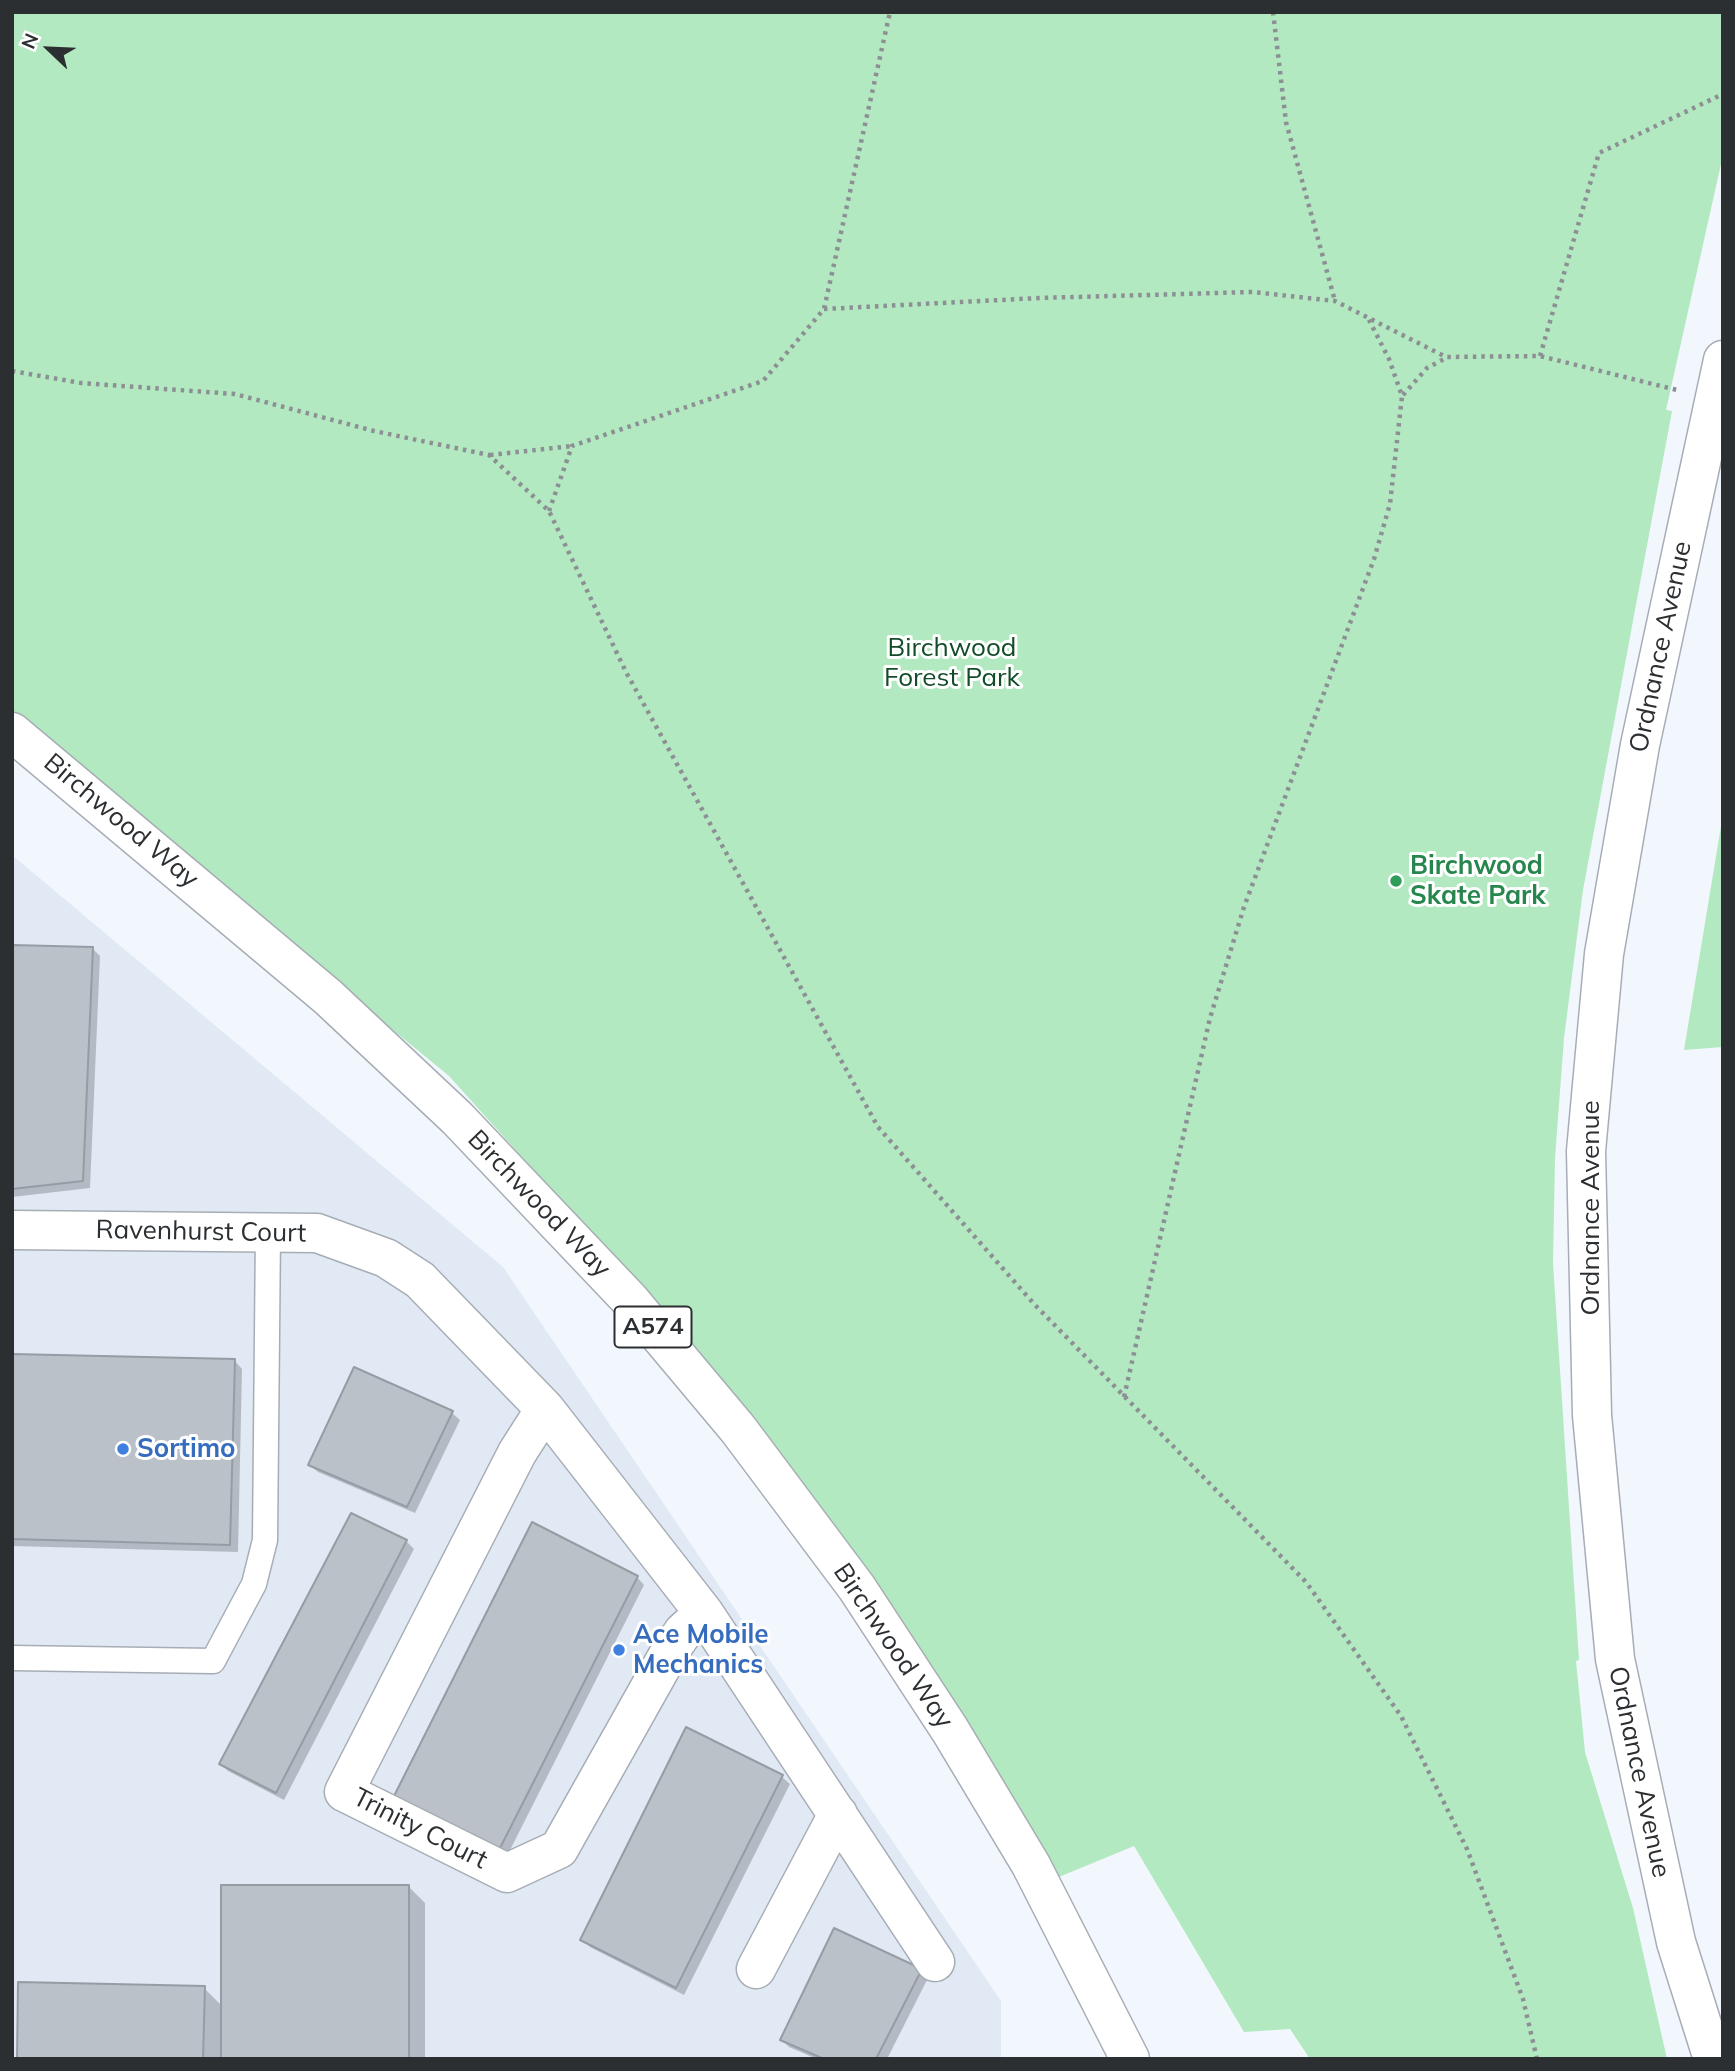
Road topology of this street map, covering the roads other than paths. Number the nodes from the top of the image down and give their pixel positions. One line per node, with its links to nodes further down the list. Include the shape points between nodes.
1 (1723, 360): 11 (street, Ordnance Avenue, via 1640,745 1604,954 1586,1151 1592,1415 1615,1660 1676,1942)
2 (12, 732): 12 (street, Birchwood Way / A574, via 328,997 457,1118 629,1299 738,1429 857,1588 1031,1865)
3 (12, 1230): 4 (street, Ravenhurst Court)
4 (268, 1231): 5 (street, Ravenhurst Court, via 317,1233 351,1243 421,1280); 7 (lane, via 265,1540 254,1584 212,1661)
5 (545, 1409): 6 (street); 6 (street, Trinity Court, via 517,1452 344,1792 508,1873 559,1849 672,1648)
6 (704, 1613): 8 (street)
7 (12, 1658)
8 (838, 1814): 9 (street); 10 (street)
9 (935, 1962)
10 (755, 1969)
11 (1712, 2058)
12 (1130, 2059)

